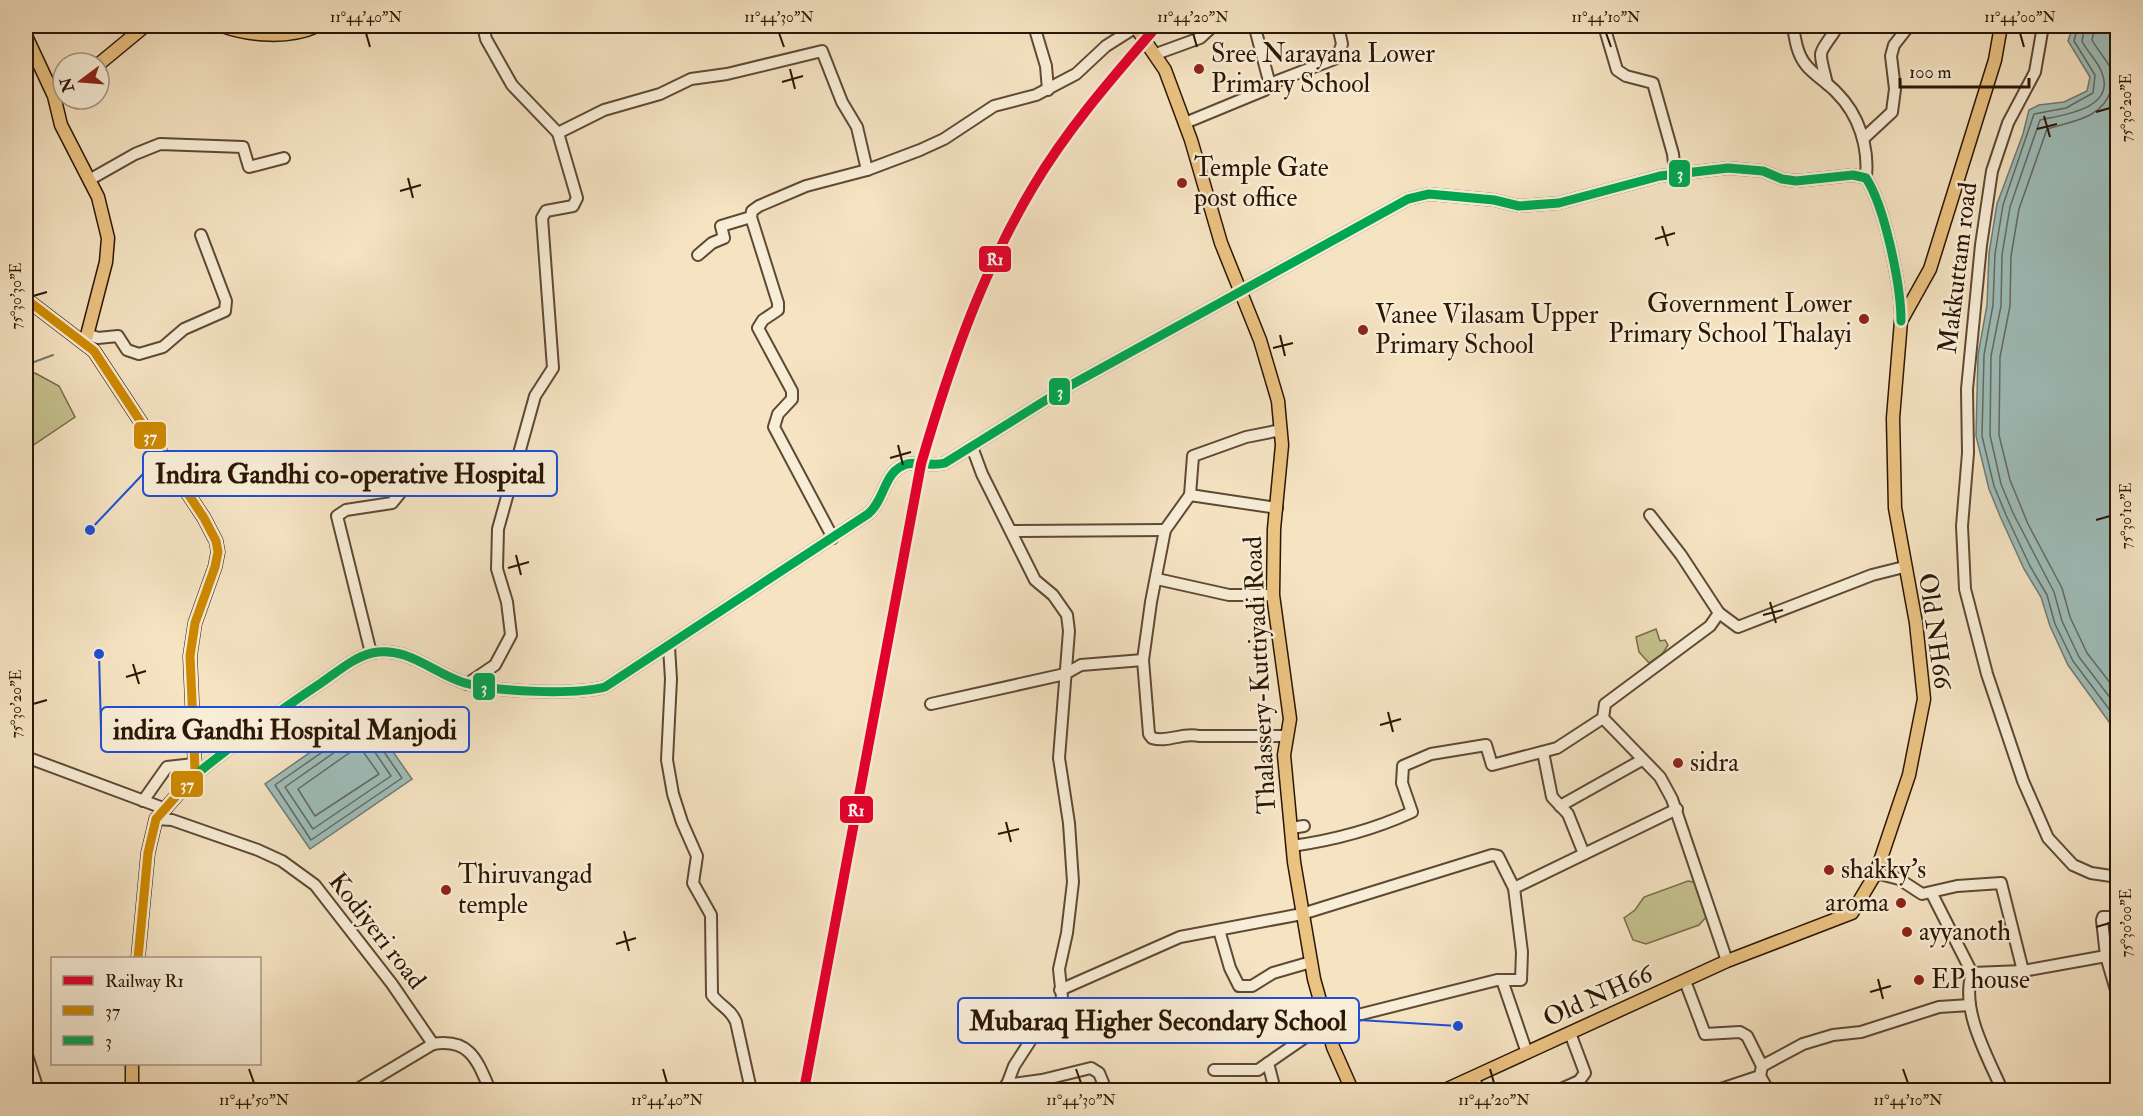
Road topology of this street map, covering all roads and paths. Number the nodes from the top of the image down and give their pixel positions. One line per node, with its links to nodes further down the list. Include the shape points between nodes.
1 (145, 26): 17 (main road)
2 (222, 26): 3 (main road, via 246,33 273,34 305,32)
3 (317, 26)
4 (483, 26): 25 (street, via 486,39 512,85)
5 (1035, 26): 22 (street)
6 (1135, 26): 18 (main road, Thalassery-Kuttiyadi Road); 22 (street, via 1076,74)
7 (1213, 26): 18 (street, via 1200,38)
8 (1258, 26): 21 (street)
9 (1338, 26): 21 (street, via 1342,44 1337,58)
10 (1604, 26): 29 (street, via 1617,70 1653,83 1674,154)
11 (1793, 26): 20 (street, via 1798,51 1806,65)
12 (1838, 26): 20 (street, via 1819,58)
13 (1909, 26): 26 (street, via 1894,45 1891,56 1895,89 1892,112)
14 (2001, 26): 37 (main road, Old NH66, via 1995,60 1930,269)
15 (2043, 26): 74 (street, Makkuttam road, via 2035,72 2008,123 1992,171 1981,245 1968,389 1962,526 1965,590 1975,633 2038,818 2055,847 2073,865 2091,873)
16 (26, 36): 19 (main road)
17 (111, 54)
18 (1156, 54): 24 (main road, Thalassery-Kuttiyadi Road)
19 (51, 78)
20 (1827, 84): 26 (street, via 1849,106)
21 (1267, 85): 24 (street, via 1256,95)
22 (1048, 90): 28 (street, via 994,106 944,139)
23 (60, 111): 31 (main road, via 61,125)
24 (1185, 123): 35 (main road, Thalassery-Kuttiyadi Road, via 1221,243)
25 (558, 133): 28 (street, via 604,110 660,94 691,79 822,51 842,102 857,127); 41 (street, via 577,198 573,206 549,209 542,218 553,368 535,396)
26 (1864, 138): 30 (street)
27 (284, 158): 31 (street, via 249,166 243,147 160,144 135,153)
28 (867, 170): 32 (street, via 806,186 759,206)
29 (1675, 173): 30 (street, via 1728,168 1763,171 1796,181 1853,175); 35 (street, via 1559,203 1519,206 1429,194 1408,199)
30 (1866, 178): 37 (street, via 1882,217)
31 (89, 180): 38 (main road, via 98,197 108,238 106,262)
32 (751, 217): 34 (street, via 721,226 724,238); 47 (street, via 778,303 778,310 758,328 792,391 792,399 778,414 774,427)
33 (201, 235): 38 (street, via 226,302 225,311 184,329 163,347 139,354 127,350 118,336)
34 (698, 255)
35 (1242, 292): 39 (main road, Thalassery-Kuttiyadi Road, via 1273,379); 40 (street, via 1062,390)
36 (26, 299): 38 (main road)
37 (1901, 321): 48 (main road, Old NH66, via 1893,417 1895,508)
38 (86, 339): 63 (main road, via 216,541 215,567 195,623 190,656)
39 (1281, 430): 42 (street, via 1246,436 1193,456); 43 (main road, Thalassery-Kuttiyadi Road)
40 (972, 447): 46 (street); 47 (street, via 937,465 907,464 890,474 874,510)
41 (514, 473): 53 (street, via 405,487 392,503 346,510 337,516); 56 (street, via 496,547 510,635 495,665)
42 (1190, 495): 43 (street); 45 (street)
43 (1277, 508): 50 (main road, Thalassery-Kuttiyadi Road)
44 (1650, 515): 51 (street)
45 (1165, 530): 46 (street); 49 (street)
46 (1012, 531): 55 (street, via 1035,580 1058,600 1067,615)
47 (833, 538): 52 (street)
48 (1904, 567): 51 (street, via 1872,575 1738,627); 73 (main road, Old NH66, via 1916,623 1924,699 1909,775)
49 (1157, 579): 50 (street, via 1229,595); 54 (street)
50 (1274, 595): 59 (main road, Thalassery-Kuttiyadi Road, via 1290,719)
51 (1719, 613): 58 (street, via 1710,626 1605,704)
52 (669, 647): 56 (street, via 605,687 586,692); 106 (street, via 667,760 673,794 697,856 693,883 711,915 712,995 719,1005 732,1012)
53 (371, 653): 56 (street, via 393,652 418,660); 64 (street, via 260,724)
54 (1143, 660): 55 (street, via 1081,665); 59 (street, via 1152,738 1187,733)
55 (1065, 674): 57 (street); 88 (street, via 1059,758 1073,882 1059,969)
56 (467, 684)
57 (931, 704)
58 (1604, 718): 60 (street, via 1562,745); 62 (street)
59 (1287, 736): 70 (main road, Thalassery-Kuttiyadi Road, via 1284,754)
60 (1543, 752): 66 (street, via 1552,797); 71 (street, via 1492,765 1486,745 1431,754 1403,766 1402,783 1412,812 1378,827)
61 (26, 757): 65 (street, Kodiyeri road)
62 (1642, 760): 66 (street); 67 (street, via 1660,777)
63 (194, 764): 64 (main road); 65 (street, via 167,767)
64 (193, 777): 68 (main road)
65 (143, 801): 68 (street, Kodiyeri road)
66 (1560, 806): 72 (street, via 1568,814)
67 (1677, 809): 72 (street); 83 (street)
68 (160, 813): 81 (main road, via 148,853); 93 (street, Kodiyeri road, via 282,861 315,885)
69 (1304, 826): 70 (street)
70 (1291, 828): 71 (main road, Thalassery-Kuttiyadi Road)
71 (1292, 846): 77 (main road, Thalassery-Kuttiyadi Road)
72 (1584, 854): 75 (street)
73 (1876, 873): 76 (street, via 1899,879 1922,894); 83 (main road, Old NH66, via 1852,913)
74 (2118, 877)
75 (1514, 888): 77 (street, via 1498,856 1492,855); 86 (street, via 1522,952 1521,980)
76 (1932, 894): 84 (street, via 1957,886 2001,883); 85 (street)
77 (1302, 914): 79 (street); 82 (main road, Thalassery-Kuttiyadi Road)
78 (2118, 916): 80 (street, via 2102,920)
79 (1219, 930): 82 (street, via 1239,986 1252,986 1273,973); 88 (street, via 1180,937)
80 (2106, 956): 84 (street); 89 (street)
81 (138, 957)
82 (1311, 962): 91 (main road, Thalassery-Kuttiyadi Road)
83 (1727, 962): 87 (main road, Old NH66)
84 (2023, 971): 85 (street)
85 (1972, 973): 90 (street)
86 (1502, 980): 91 (street); 95 (street)
87 (1685, 981): 92 (main road, Old NH66); 99 (street, via 1706,1035 1748,1035)
88 (1060, 990): 101 (street, via 1063,1007 1036,1032)
89 (2118, 996)
90 (1970, 1005): 99 (street, via 1939,1007 1861,1032 1803,1044); 115 (street)
91 (1326, 1023): 96 (street); 109 (main road, Thalassery-Kuttiyadi Road)
92 (1570, 1033): 95 (main road, Old NH66); 112 (street, via 1585,1073 1579,1081)
93 (433, 1044): 104 (street); 105 (street, via 461,1044 473,1056)
94 (26, 1052): 102 (street)
95 (1527, 1053): 100 (main road, Old NH66)
96 (1268, 1063): 98 (street, via 1258,1070); 108 (street)
97 (132, 1065): 103 (main road)
98 (1214, 1070)
99 (1761, 1071): 113 (street); 114 (street)
100 (1474, 1077): 110 (main road, Old NH66); 111 (street)
101 (1005, 1088): 107 (street, via 1091,1068 1099,1073)
102 (38, 1090)
103 (132, 1090)
104 (356, 1090)
105 (489, 1090)
106 (751, 1090)
107 (1106, 1090)
108 (1275, 1090)
109 (1352, 1090)
110 (1445, 1090)
111 (1478, 1090)
112 (1559, 1090)
113 (1718, 1090)
114 (1768, 1090)
115 (2002, 1090)

